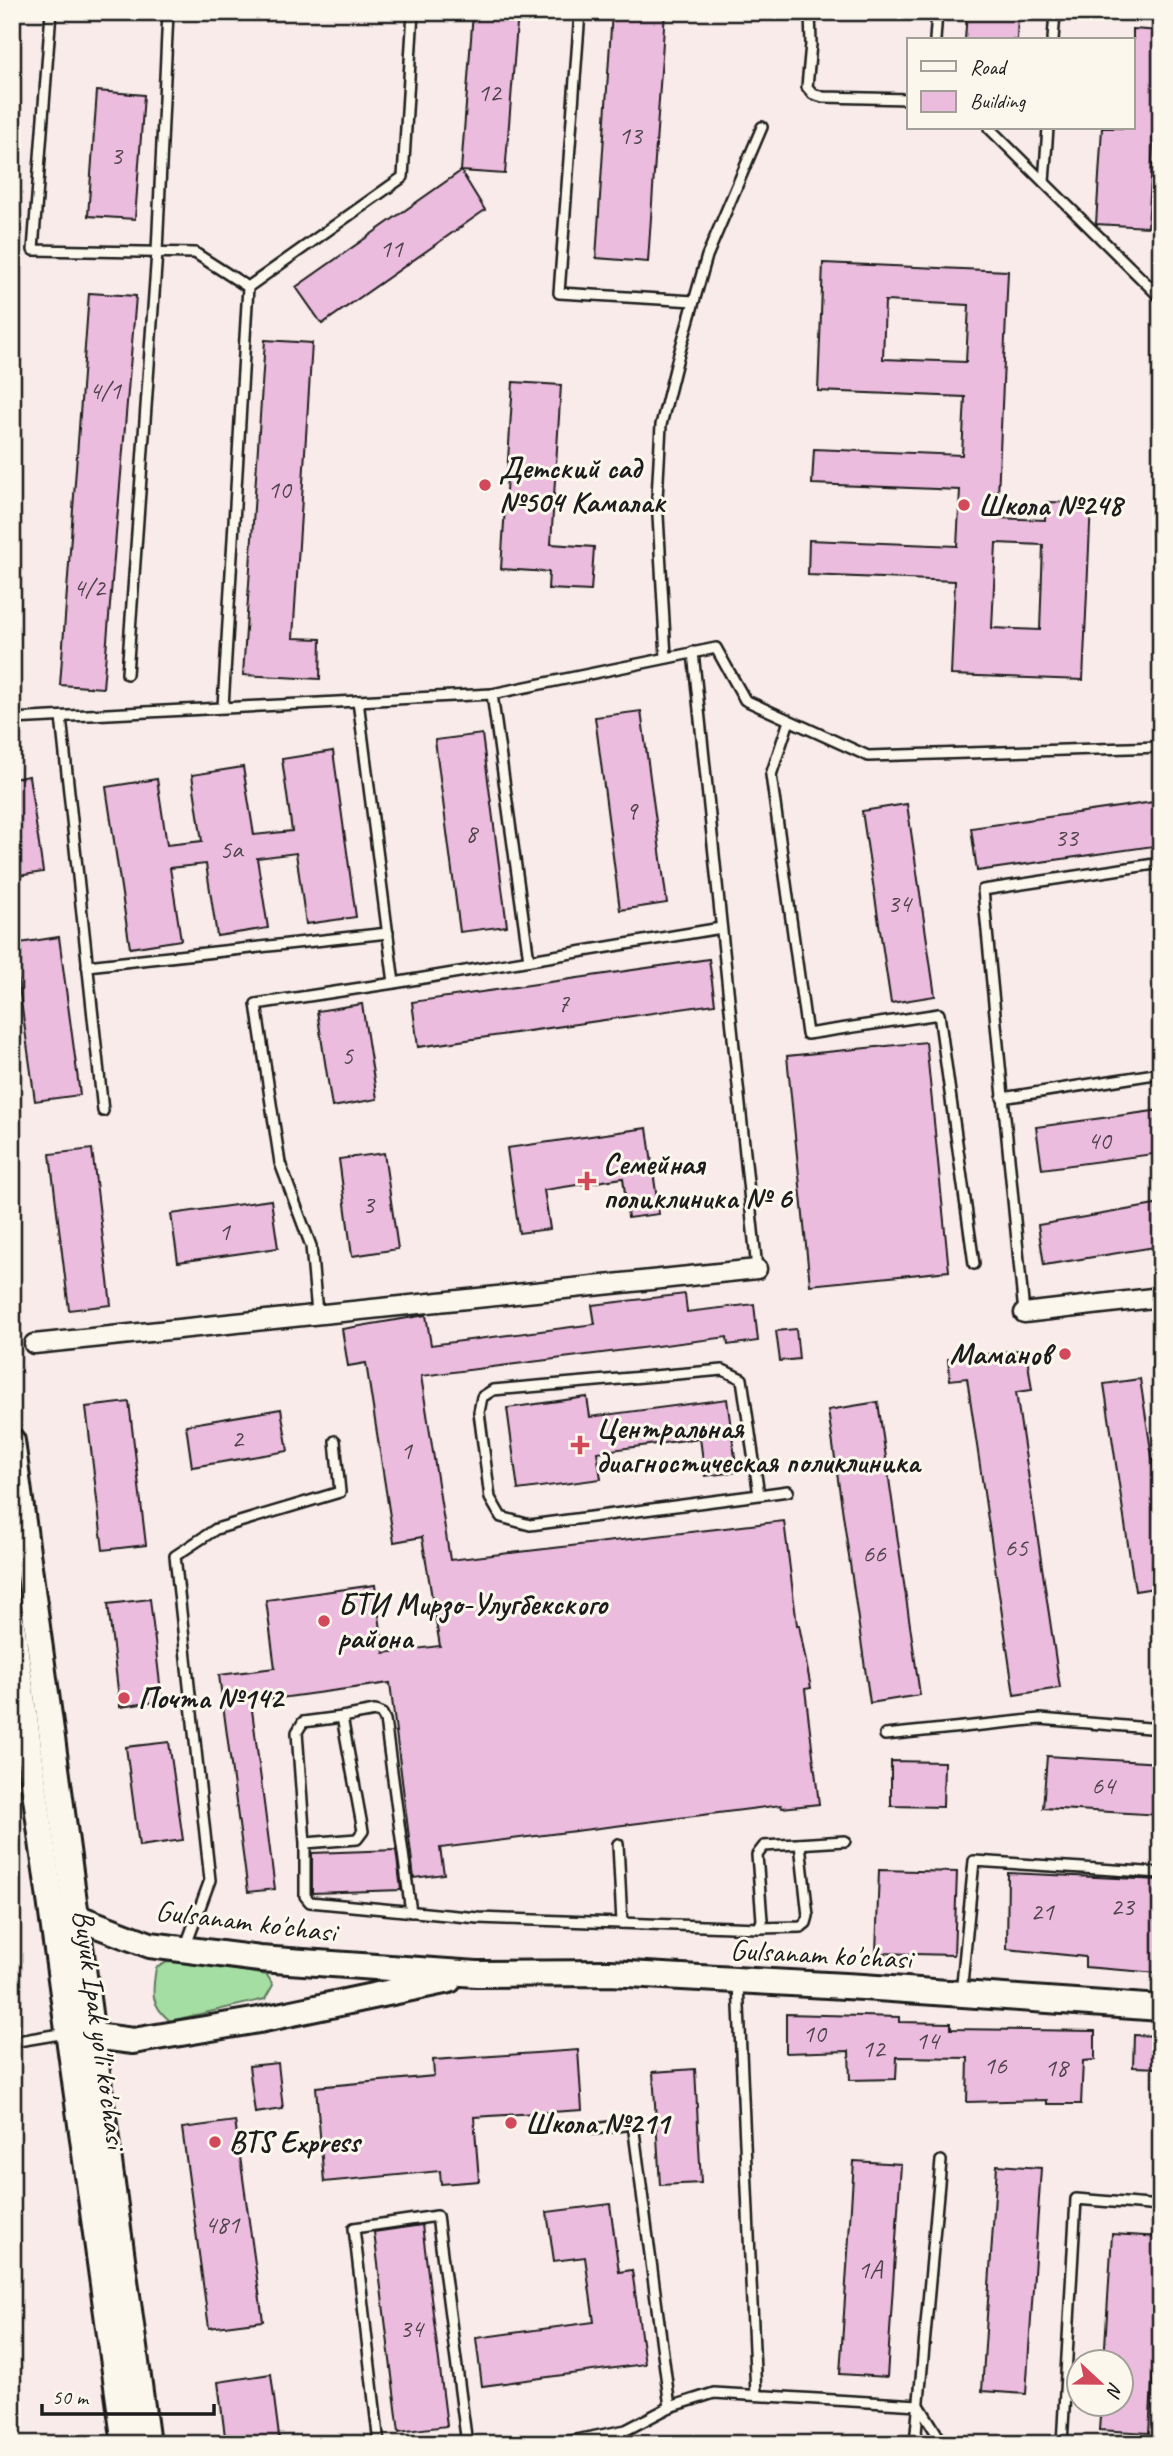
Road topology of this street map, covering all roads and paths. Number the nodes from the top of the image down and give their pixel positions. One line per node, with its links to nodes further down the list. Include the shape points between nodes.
1 (51, 12): 15 (lane, via 33,250)
2 (169, 12): 15 (lane)
3 (413, 12): 16 (lane, via 403,177)
4 (580, 12): 18 (lane, via 559,293)
5 (810, 12): 10 (lane, via 807,87 813,94)
6 (937, 12): 8 (lane)
7 (1055, 12): 9 (lane)
8 (936, 38)
9 (1054, 38)
10 (907, 99)
11 (762, 127): 18 (lane, via 707,256)
12 (991, 130): 14 (lane)
13 (1048, 130): 14 (lane)
14 (1044, 182): 17 (lane)
15 (156, 252): 16 (lane, via 195,253); 21 (lane)
16 (248, 287): 24 (lane)
17 (1161, 298)
18 (694, 301): 20 (lane, via 661,425 657,498)
19 (693, 652): 20 (lane); 27 (lane, via 716,648 745,700); 30 (lane)
20 (666, 657): 22 (lane)
21 (127, 674)
22 (492, 694): 23 (lane); 32 (lane)
23 (358, 701): 24 (lane); 31 (lane)
24 (223, 707): 25 (lane)
25 (61, 717): 26 (lane); 33 (lane)
26 (12, 719)
27 (789, 722): 28 (lane, via 868,756); 38 (lane, via 771,775 807,1034 939,1014)
28 (1161, 747)
29 (1161, 863): 36 (lane, via 983,890)
30 (721, 928): 32 (lane); 39 (lane)
31 (388, 933): 33 (lane); 34 (lane)
32 (529, 960): 34 (lane)
33 (87, 966): 37 (lane)
34 (394, 983): 41 (lane, via 256,1004 280,1163 311,1246)
35 (1161, 1073): 36 (lane)
36 (1002, 1098): 42 (lane)
37 (103, 1111)
38 (974, 1264)
39 (757, 1269): 41 (street)
40 (1161, 1297): 42 (street)
41 (317, 1313): 43 (street)
42 (1024, 1313)
43 (34, 1343)
44 (12, 1441): 48 (main road)
45 (335, 1441): 61 (lane, via 340,1492 216,1529 175,1556 210,1880)
46 (788, 1491): 47 (lane)
47 (759, 1495): 47 (lane, via 530,1525 501,1517 490,1498 479,1412 482,1397 494,1390 723,1370 742,1379)
48 (19, 1632): 58 (main road, Buyuk Ipak yo'li ko'chasi)
49 (342, 1717): 53 (lane, via 303,1722 297,1732); 53 (lane, via 363,1831 357,1839); 57 (lane, via 375,1711 385,1720)
50 (1161, 1729): 51 (lane, via 1040,1719)
51 (885, 1735)
52 (845, 1841): 55 (lane)
53 (305, 1843): 57 (lane, via 307,1900)
54 (618, 1844): 59 (lane)
55 (800, 1844): 60 (lane, via 764,1846 757,1855); 60 (lane, via 806,1923)
56 (1161, 1873): 64 (lane, via 974,1861)
57 (411, 1912): 59 (lane, via 478,1919)
58 (65, 1918): 61 (main road, Gulsanam ko'chasi, via 150,1945); 67 (main road, Buyuk Ipak yo'li ko'chasi)
59 (622, 1923): 60 (lane)
60 (759, 1928)
61 (185, 1950): 62 (main road, Gulsanam ko'chasi)
62 (477, 1974): 63 (main road, Gulsanam ko'chasi, via 610,1973); 67 (main road, Gulsanam ko'chasi, via 259,2021 133,2041)
63 (737, 1981): 64 (main road, Gulsanam ko'chasi); 72 (lane)
64 (961, 1994): 65 (main road, Gulsanam ko'chasi)
65 (1161, 2008)
66 (12, 2023): 68 (lane)
67 (80, 2035): 68 (lane); 75 (main road, Buyuk Ipak yo'li ko'chasi); 76 (main road, Buyuk Ipak yo'li ko'chasi)
68 (14, 2041)
69 (594, 2129): 74 (lane, via 633,2124)
70 (941, 2161): 73 (lane)
71 (1161, 2206): 82 (lane, via 1076,2199)
72 (756, 2395): 73 (lane); 74 (lane, via 713,2393)
73 (919, 2405): 80 (lane); 81 (lane, via 940,2439)
74 (670, 2407): 79 (lane, via 626,2430)
75 (125, 2444)
76 (147, 2444)
77 (379, 2444): 78 (lane, via 354,2228 437,2216)
78 (467, 2444)
79 (556, 2444)
80 (915, 2444)
81 (967, 2444)
82 (1062, 2444)

